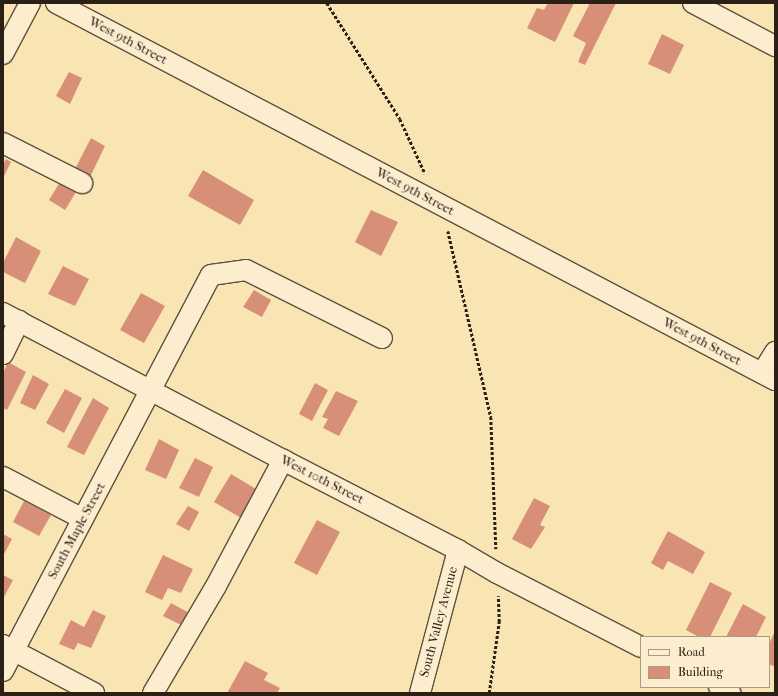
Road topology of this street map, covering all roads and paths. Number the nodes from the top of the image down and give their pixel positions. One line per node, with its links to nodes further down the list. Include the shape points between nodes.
1 (30, 3): 6 (street)
2 (56, 3): 10 (street, West 9th Street)
3 (327, 3): 8 (path, via 400,118)
4 (693, 3): 5 (street)
5 (775, 46)
6 (3, 54)
7 (3, 143): 9 (street)
8 (426, 176)
9 (82, 182)
10 (440, 205): 15 (street, West 9th Street); 21 (path, via 446,219 491,417)
11 (11, 317): 14 (street); 16 (street, West 10th Street)
12 (382, 338): 16 (street, South Maple Street, via 246,270 211,275)
13 (775, 352): 15 (street)
14 (3, 354)
15 (768, 377)
16 (150, 391): 17 (street, West 10th Street); 19 (street, South Maple Street)
17 (283, 460): 20 (street, West 10th Street); 27 (street, via 212,593)
18 (3, 477): 19 (street)
19 (83, 519): 23 (street, South Maple Street)
20 (458, 550): 21 (street, West 10th Street); 28 (street, South Valley Avenue)
21 (497, 573): 22 (street, West 10th Street); 29 (path, via 499,622)
22 (640, 646)
23 (8, 648): 24 (street, South Maple Street); 26 (street)
24 (3, 671)
25 (721, 688): 30 (street)
26 (94, 693)
27 (154, 693)
28 (420, 693)
29 (489, 693)
30 (731, 693)

